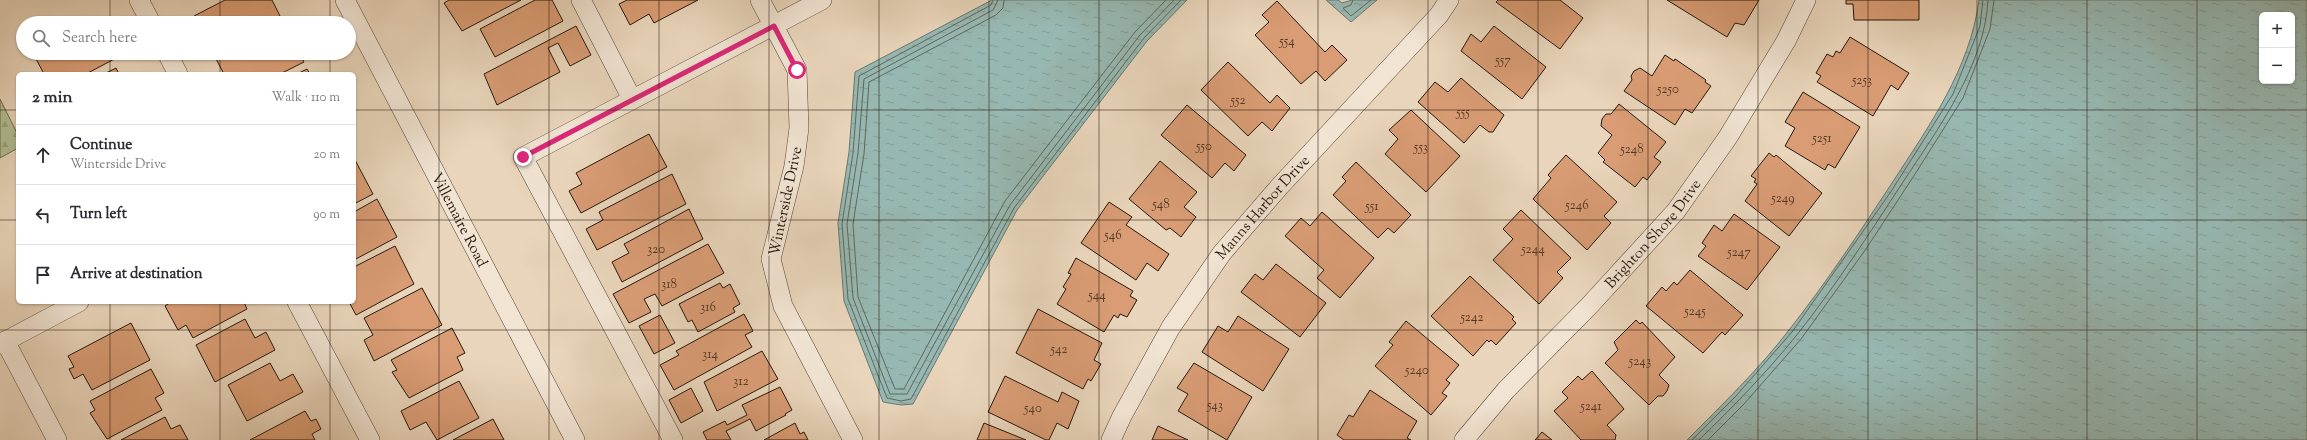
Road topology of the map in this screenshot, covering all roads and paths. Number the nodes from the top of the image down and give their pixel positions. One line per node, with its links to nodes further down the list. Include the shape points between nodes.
1 (139, 0): 8 (street)
2 (345, 0): 9 (street, Villemaire Road)
3 (581, 0): 14 (street)
4 (760, 0): 11 (street, Winterside Drive)
5 (822, 0): 11 (street)
6 (1449, 0): 23 (street, Manns Harbor Drive, via 1222,253 1171,327)
7 (1806, 0): 24 (street, Brighton Shore Drive, via 1786,41 1728,137 1676,211 1589,306 1506,390)
8 (147, 16)
9 (353, 16)
10 (356, 21): 20 (street, Villemaire Road)
11 (774, 26): 14 (street); 22 (street, Winterside Drive, via 797,70 799,128 794,166 771,259 783,306)
12 (171, 60): 13 (street)
13 (177, 72)
14 (632, 100): 21 (street, via 523,157)
15 (76, 304): 17 (street)
16 (298, 304): 19 (street)
17 (3, 342): 18 (street)
18 (57, 440)
19 (370, 440)
20 (576, 440)
21 (673, 440)
22 (853, 440)
23 (1111, 440)
24 (1464, 440)

